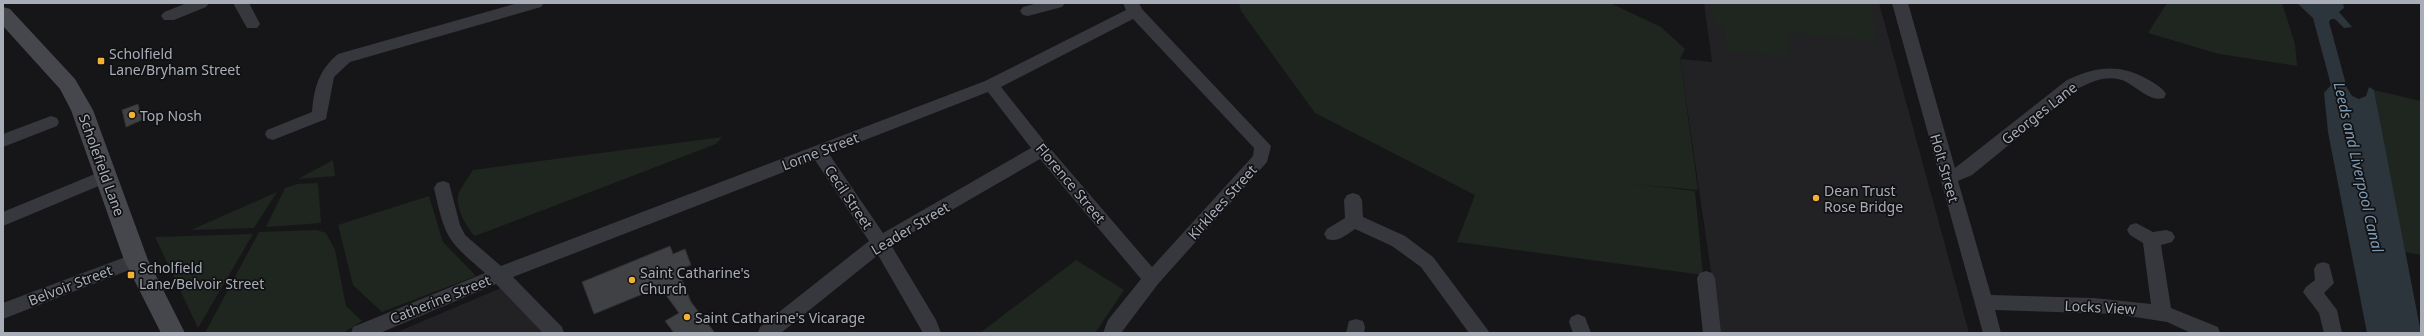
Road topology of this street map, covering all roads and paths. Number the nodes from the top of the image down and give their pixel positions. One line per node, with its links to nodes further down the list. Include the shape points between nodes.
1 (201, 3): 9 (street)
2 (241, 3): 10 (street)
3 (536, 3): 14 (street, via 344,58 332,66 323,81 320,115)
4 (1057, 3): 7 (street)
5 (1900, 3): 19 (street, Holt Street)
6 (1133, 8): 11 (street, Lorne Street); 31 (street, Kirklees Street, via 1263,146 1261,158)
7 (1028, 11)
8 (3, 14): 18 (street, Scholefield Lane, via 68,84 82,110)
9 (169, 16)
10 (252, 24)
11 (991, 86): 16 (street, Florence Street); 17 (street, Lorne Street)
12 (2158, 94): 19 (street, Georges Lane, via 2125,74 2091,75 2073,84 1966,170)
13 (51, 122): 15 (street)
14 (273, 134)
15 (3, 141)
16 (1042, 150): 26 (street, Leader Street); 31 (street, Florence Street)
17 (818, 151): 26 (street, Cecil Street); 29 (street, Lorne Street)
18 (107, 175): 22 (street); 27 (street, Scholefield Lane)
19 (1948, 179): 32 (street, Holt Street)
20 (443, 188): 29 (street, via 455,234)
21 (1353, 200): 23 (street)
22 (3, 219)
23 (1354, 221): 24 (street); 41 (street, via 1389,236 1422,257 1436,272 1469,323)
24 (1333, 234)
25 (2151, 235): 34 (street)
26 (880, 243): 38 (street, Leader Street); 39 (street, Cecil Street, via 930,325)
27 (136, 260): 33 (street, Belvoir Street); 35 (street, Scholefield Lane)
28 (2323, 269): 45 (street, via 2324,283 2312,292 2328,310)
29 (499, 275): 36 (street, Catherine Street); 37 (street)
30 (1706, 278): 42 (street)
31 (1152, 279): 40 (street, Kirklees Street)
32 (1984, 302): 34 (street, Locks View, via 2114,305); 43 (street, Holt Street)
33 (3, 311)
34 (2162, 313): 44 (street, Locks View, via 2188,321)
35 (173, 333)
36 (360, 333)
37 (555, 333)
38 (767, 333)
39 (932, 333)
40 (1112, 333)
41 (1481, 333)
42 (1712, 333)
43 (1992, 333)
44 (2211, 333)
45 (2333, 333)

